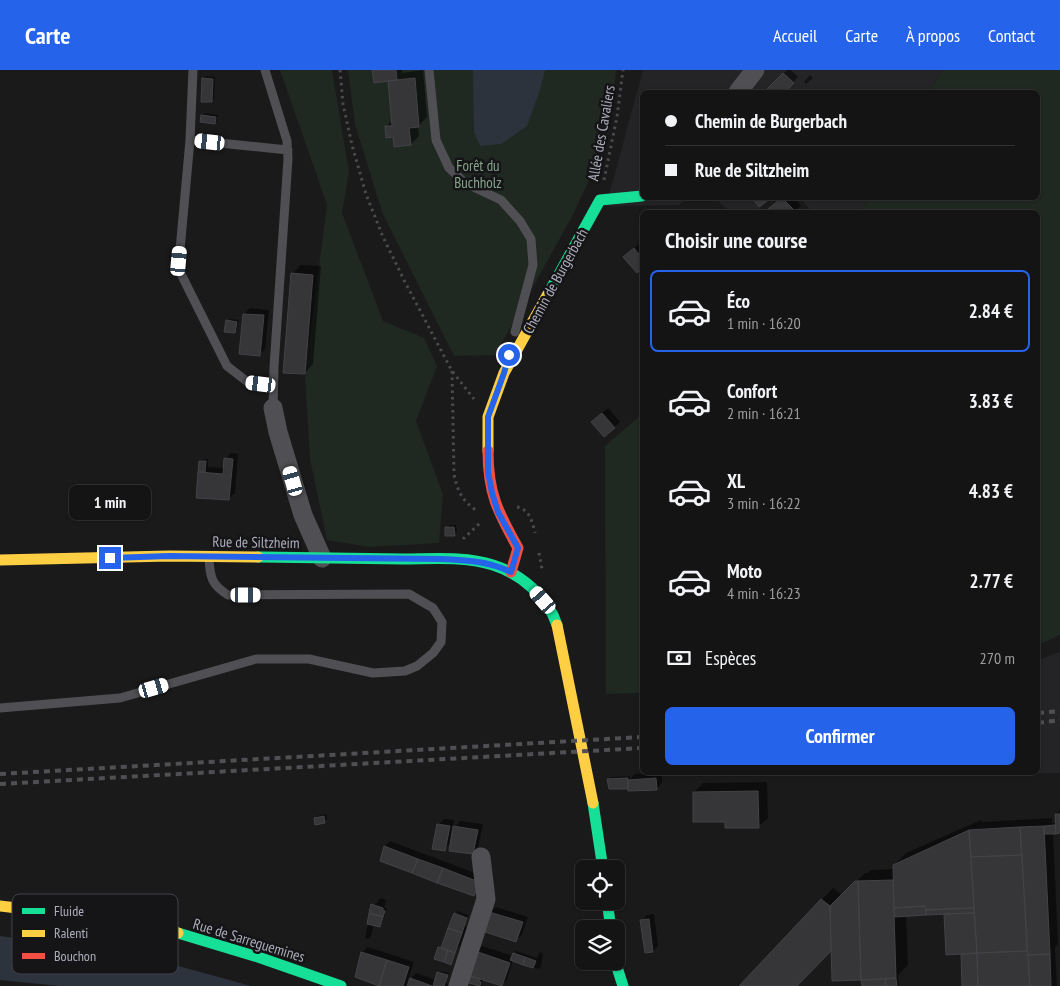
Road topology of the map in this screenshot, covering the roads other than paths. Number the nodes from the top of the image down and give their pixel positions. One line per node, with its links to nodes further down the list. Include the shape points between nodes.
1 (194, 70): 6 (lane)
2 (265, 70): 7 (lane)
3 (429, 70): 9 (lane, via 436,140 449,168 465,183 501,200 520,220 531,240 533,265)
4 (755, 70): 5 (street)
5 (740, 90)
6 (190, 140): 7 (lane); 10 (lane, via 180,272 227,366 249,383)
7 (288, 150): 10 (lane)
8 (640, 196): 9 (main road, Chemin de Burgerbach, via 600,200)
9 (504, 373): 15 (main road, Chemin de Burgerbach, via 488,417 488,472 498,512 518,548)
10 (273, 386): 11 (lane)
11 (273, 408): 13 (street, via 302,514)
12 (209, 557): 13 (main road, Rue de Siltzheim); 14 (main road, Rue de Siltzheim); 16 (lane, via 210,573 216,587 228,595 409,594 433,608 442,622 440,642 433,654 405,671 373,673 309,659 256,659 120,698)
13 (322, 558): 15 (main road, Rue de Siltzheim, via 462,560 499,566)
14 (0, 560)
15 (511, 572): 18 (main road, Rue de Siltzheim, via 533,589 555,617)
16 (0, 708)
17 (481, 857): 23 (street, via 486,899)
18 (602, 860)
19 (178, 933): 22 (main road, Rue de Sarreguemines, via 257,956)
20 (615, 970): 24 (main road)
21 (618, 970): 25 (main road)
22 (340, 986)
23 (458, 986)
24 (614, 986)
25 (623, 986)

